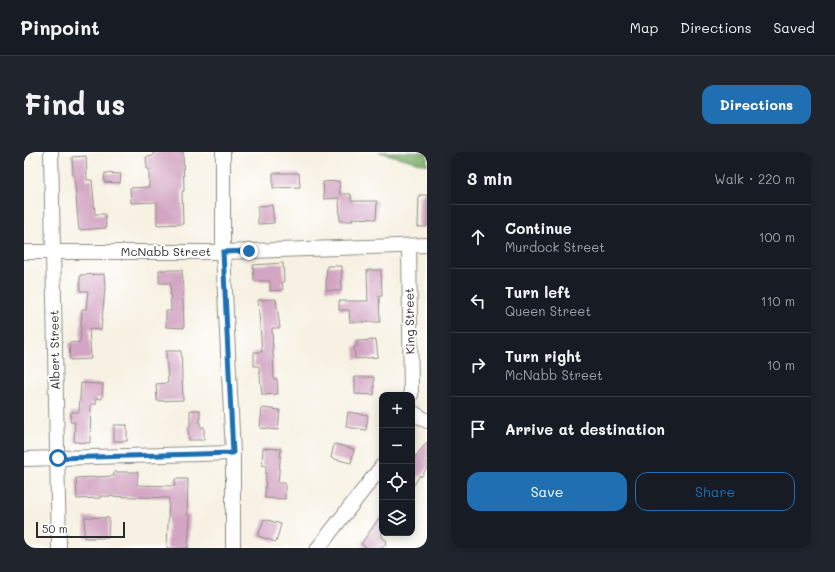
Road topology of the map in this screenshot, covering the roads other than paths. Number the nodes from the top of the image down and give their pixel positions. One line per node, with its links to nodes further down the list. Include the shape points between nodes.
1 (51, 152): 6 (street, Albert Street)
2 (222, 152): 7 (street)
3 (427, 245): 4 (street, McNabb Street)
4 (409, 247): 7 (street, McNabb Street); 8 (street, King Street)
5 (24, 252): 6 (street, McNabb Street)
6 (53, 252): 7 (street, McNabb Street); 12 (street, Albert Street)
7 (223, 252): 11 (street)
8 (411, 392)
9 (415, 414): 10 (street)
10 (427, 421)
11 (233, 453): 12 (street); 16 (street)
12 (58, 458): 13 (street); 15 (street, Albert Street)
13 (24, 459)
14 (379, 470): 17 (street)
15 (59, 548)
16 (233, 548)
17 (318, 548)

